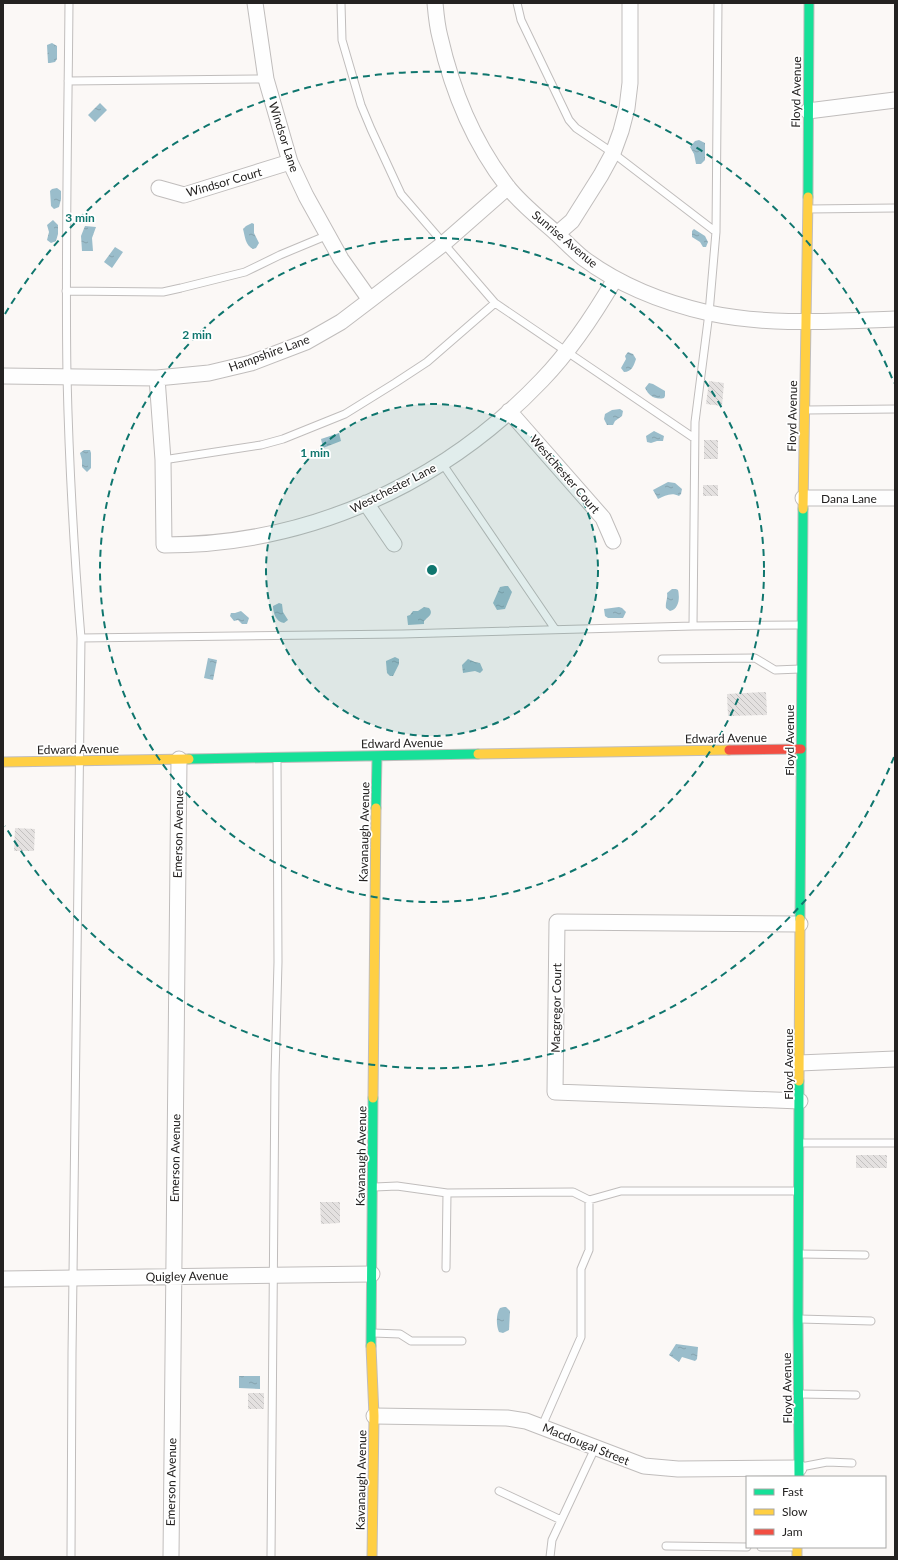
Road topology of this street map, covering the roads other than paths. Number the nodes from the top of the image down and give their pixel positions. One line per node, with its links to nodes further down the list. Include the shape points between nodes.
1 (69, 3): 10 (lane)
2 (255, 3): 9 (street, Windsor Lane)
3 (341, 3): 22 (lane, via 342,40 371,130 401,194)
4 (435, 3): 15 (street, Sunrise Avenue, via 439,36 464,112)
5 (517, 3): 13 (lane, via 521,20 569,120 576,128)
6 (630, 3): 13 (street, via 630,84 627,108)
7 (718, 3): 19 (lane)
8 (809, 3): 12 (street, Floyd Avenue)
9 (266, 79): 10 (lane); 14 (street, Windsor Lane)
10 (68, 80): 24 (lane)
11 (895, 100): 12 (street)
12 (808, 111): 18 (street, Floyd Avenue)
13 (613, 153): 19 (lane); 20 (street, via 572,221)
14 (290, 162): 16 (street, Windsor Court, via 184,195); 21 (street, Windsor Lane)
15 (508, 187): 20 (street, Sunrise Avenue); 22 (street, Hampshire Lane)
16 (158, 188)
17 (895, 208): 18 (lane)
18 (807, 209): 29 (street, Floyd Avenue)
19 (716, 232): 27 (lane)
20 (557, 234): 23 (street, Sunrise Avenue, via 582,257)
21 (328, 235): 24 (lane, via 246,272 169,291); 25 (street, Windsor Lane, via 341,259)
22 (443, 244): 25 (street, Hampshire Lane); 26 (lane)
23 (616, 279): 27 (street, Sunrise Avenue, via 672,303); 30 (street, Westchester Lane)
24 (66, 290): 32 (lane)
25 (370, 300): 33 (street, Hampshire Lane, via 341,322 306,342 251,363 210,373)
26 (495, 303): 30 (lane); 38 (lane, via 427,362 345,414 261,445)
27 (709, 313): 29 (street, Sunrise Avenue); 37 (lane)
28 (895, 319): 29 (street, Sunrise Avenue)
29 (806, 323): 35 (street, Floyd Avenue)
30 (566, 352): 36 (street, Westchester Lane, via 543,379); 37 (lane)
31 (3, 376): 32 (street, Hampshire Lane)
32 (67, 377): 33 (street, Hampshire Lane); 48 (lane)
33 (157, 378): 38 (street, Westchester Lane)
34 (895, 409): 35 (lane)
35 (804, 410): 40 (street, Floyd Avenue)
36 (509, 411): 39 (street, Westchester Lane, via 490,429); 43 (street, Westchester Court, via 603,518)
37 (694, 438): 46 (lane)
38 (163, 460): 42 (street, Westchester Lane, via 164,545 228,542 276,533 342,514)
39 (442, 463): 42 (street, Westchester Lane, via 419,478); 47 (lane)
40 (803, 498): 41 (street, Dana Lane); 45 (street, Floyd Avenue)
41 (895, 498)
42 (366, 503): 44 (street)
43 (613, 541)
44 (394, 544)
45 (802, 625): 46 (lane); 50 (street, Floyd Avenue)
46 (693, 626): 47 (lane)
47 (555, 629): 48 (lane, via 402,634)
48 (81, 638): 55 (lane)
49 (662, 659): 50 (lane, via 755,658 775,670)
50 (802, 669): 51 (street, Floyd Avenue)
51 (802, 749): 52 (street, Edward Avenue); 57 (street, Floyd Avenue)
52 (377, 756): 53 (street, Edward Avenue); 63 (street, Kavanaugh Avenue)
53 (277, 757): 54 (street, Edward Avenue); 71 (lane, via 278,962)
54 (179, 759): 55 (street, Edward Avenue); 72 (street, Emerson Avenue)
55 (80, 761): 56 (street, Edward Avenue); 73 (lane)
56 (3, 762)
57 (800, 924): 59 (street, Floyd Avenue); 60 (street, Macgregor Court, via 557,922 555,1092)
58 (895, 1059): 59 (street)
59 (799, 1063): 60 (street, Floyd Avenue)
60 (800, 1101): 61 (street, Floyd Avenue)
61 (799, 1143): 62 (lane); 64 (street, Floyd Avenue)
62 (895, 1143)
63 (372, 1187): 65 (lane, via 397,1186); 70 (street, Kavanaugh Avenue)
64 (798, 1191): 66 (lane, via 621,1191); 67 (street, Floyd Avenue)
65 (447, 1193): 66 (lane, via 573,1192); 69 (lane)
66 (589, 1200): 82 (lane, via 589,1250 581,1269 581,1337)
67 (798, 1254): 68 (lane); 75 (street, Floyd Avenue)
68 (865, 1255)
69 (446, 1268)
70 (372, 1274): 71 (street, Quigley Avenue); 77 (street, Kavanaugh Avenue)
71 (274, 1275): 72 (street, Quigley Avenue); 92 (lane)
72 (173, 1276): 73 (street, Quigley Avenue); 91 (street, Emerson Avenue)
73 (74, 1278): 74 (street, Quigley Avenue); 90 (lane)
74 (3, 1279)
75 (798, 1319): 76 (lane); 79 (street, Floyd Avenue)
76 (871, 1321)
77 (371, 1333): 78 (lane, via 400,1334 411,1341); 81 (street, Kavanaugh Avenue)
78 (462, 1341)
79 (799, 1394): 80 (lane); 85 (street, Floyd Avenue)
80 (856, 1395)
81 (374, 1416): 82 (street, Macdougal Street, via 507,1418); 93 (street, Kavanaugh Avenue)
82 (542, 1426): 83 (street, Macdougal Street)
83 (595, 1448): 85 (street, Macdougal Street, via 644,1466); 87 (lane)
84 (852, 1463): 85 (lane, via 827,1462)
85 (799, 1472)
86 (499, 1491): 87 (lane)
87 (561, 1520): 94 (lane, via 552,1540)
88 (666, 1546): 89 (lane)
89 (746, 1547)
90 (71, 1557)
91 (171, 1557)
92 (271, 1557)
93 (372, 1557)
94 (550, 1557)

